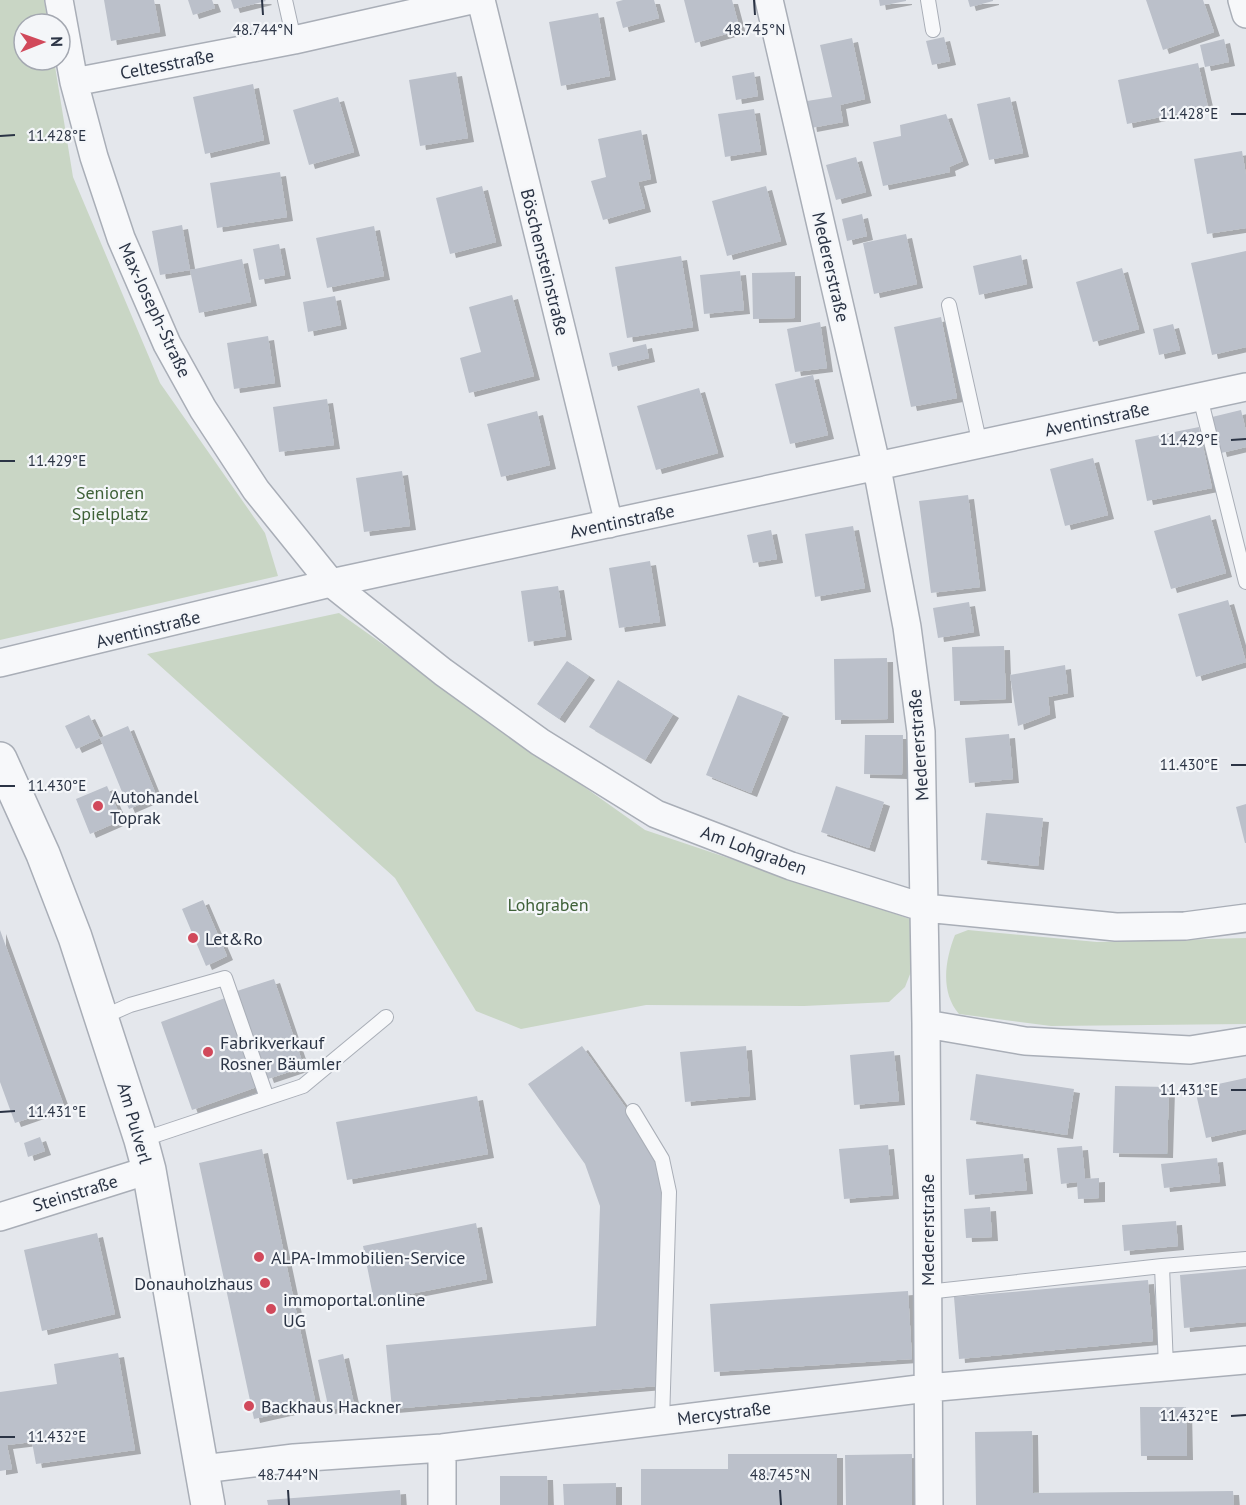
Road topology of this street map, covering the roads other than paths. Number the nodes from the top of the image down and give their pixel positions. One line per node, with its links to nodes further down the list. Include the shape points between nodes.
1 (59, 0): 11 (street, Max-Joseph-Straße)
2 (285, 0): 10 (lane)
3 (471, 0): 10 (street, Celtesstraße)
4 (481, 0): 17 (street, Böschensteinstraße)
5 (769, 0): 16 (street, Medererstraße)
6 (928, 0): 9 (lane)
7 (1242, 0): 8 (street)
8 (1246, 14)
9 (933, 30)
10 (294, 40): 11 (street, Celtesstraße)
11 (74, 82): 19 (street, Max-Joseph-Straße, via 93,157 167,344 203,409 256,490)
12 (949, 304): 15 (lane)
13 (1246, 387): 14 (street, Aventinstraße)
14 (1200, 397): 15 (street, Aventinstraße); 18 (lane)
15 (980, 445): 16 (street, Aventinstraße)
16 (877, 468): 17 (street, Aventinstraße); 22 (street, Medererstraße, via 907,627 921,732)
17 (609, 524): 19 (street, Aventinstraße)
18 (1246, 582)
19 (331, 584): 20 (street, Aventinstraße); 22 (street, Am Lohgraben, via 540,742 656,814 791,866)
20 (0, 663)
21 (0, 759): 24 (street, Am Pulverl, via 43,854)
22 (925, 908): 23 (street, Am Lohgraben, via 1116,927 1185,926); 26 (street, Medererstraße)
23 (1246, 918)
24 (103, 1017): 28 (lane, via 130,1005 225,978); 30 (street, Am Pulverl)
25 (386, 1017): 28 (lane, via 303,1086)
26 (926, 1024): 27 (street, via 1025,1041 1190,1050); 34 (street, Medererstraße)
27 (1246, 1041)
28 (267, 1098): 30 (lane)
29 (633, 1111): 38 (lane, via 662,1159 669,1192)
30 (145, 1155): 31 (street, Steinstraße); 40 (street, Am Pulverl)
31 (0, 1216)
32 (1246, 1258): 33 (lane)
33 (1162, 1266): 34 (lane); 36 (lane)
34 (927, 1292): 37 (street, Medererstraße)
35 (1246, 1360): 36 (street, Mercystraße)
36 (1166, 1367): 37 (street, Mercystraße)
37 (927, 1388): 38 (street, Mercystraße); 43 (street, Medererstraße)
38 (662, 1421): 39 (street, Mercystraße)
39 (442, 1448): 40 (street, Mercystraße); 42 (street)
40 (202, 1469): 41 (street, Am Pulverl)
41 (208, 1505)
42 (442, 1505)
43 (928, 1505)

